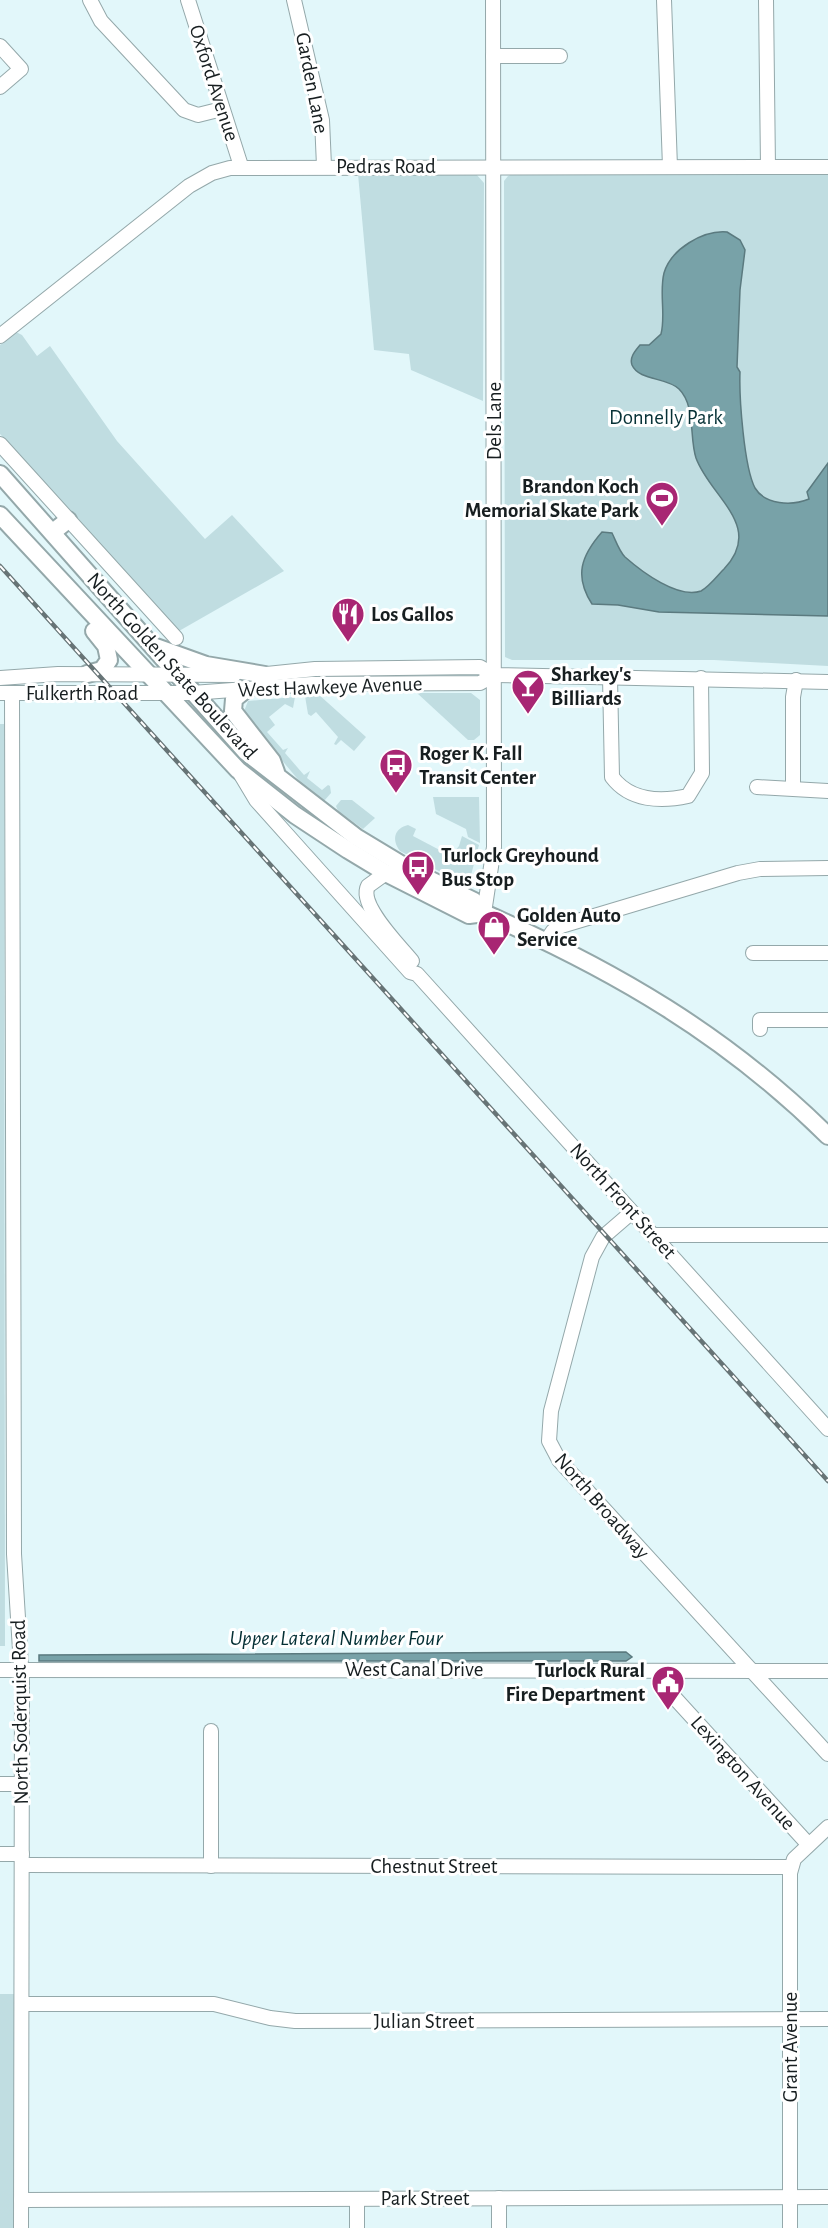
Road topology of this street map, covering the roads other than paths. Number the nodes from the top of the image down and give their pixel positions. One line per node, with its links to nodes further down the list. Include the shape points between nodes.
1 (90, 0): 11 (street, via 101,21 184,110 198,115)
2 (188, 0): 11 (street, Oxford Avenue)
3 (294, 0): 13 (street, Garden Lane, via 322,120)
4 (493, 0): 8 (street, Dels Lane)
5 (664, 0): 15 (street)
6 (766, 0): 16 (street)
7 (0, 46): 10 (street, via 21,69)
8 (494, 56): 9 (street); 14 (street, Dels Lane)
9 (560, 56)
10 (0, 87)
11 (222, 109): 12 (street, Oxford Avenue)
12 (241, 166): 13 (street, Pedras Road); 18 (street, Pedras Road, via 212,173 189,186)
13 (324, 166): 14 (street, Pedras Road)
14 (494, 166): 15 (street, Pedras Road); 31 (street, Dels Lane)
15 (669, 167): 16 (street, Pedras Road)
16 (768, 167): 17 (street, Pedras Road)
17 (828, 167)
18 (0, 336)
19 (0, 444): 22 (street)
20 (0, 474): 23 (main road, North Golden State Boulevard)
21 (0, 515): 24 (main road, North Golden State Boulevard)
22 (68, 520): 23 (main road); 25 (street)
23 (53, 532): 26 (main road, North Golden State Boulevard)
24 (18, 534): 27 (main road, via 40,571 106,646 108,663); 28 (main road, North Golden State Boulevard)
25 (176, 638)
26 (152, 646): 29 (main road, North Golden State Boulevard); 30 (main road, via 206,665)
27 (87, 674): 28 (street, Fulkerth Road); 33 (street, Fulkerth Road)
28 (146, 674): 29 (street, Fulkerth Road); 39 (main road, North Golden State Boulevard)
29 (177, 675): 30 (street, West Hawkeye Avenue); 40 (main road, North Golden State Boulevard)
30 (265, 675): 31 (street, West Hawkeye Avenue, via 315,669 480,667)
31 (494, 675): 32 (street, West Hawkeye Avenue); 37 (street, West Hawkeye Avenue, via 480,683 324,684); 48 (street, Dels Lane, via 494,847)
32 (610, 677): 34 (street, West Hawkeye Avenue); 34 (street, via 612,777 619,787 633,795 655,799 688,796 702,773)
33 (0, 678)
34 (701, 678): 35 (street, West Hawkeye Avenue)
35 (796, 680): 36 (street, West Hawkeye Avenue); 44 (street)
36 (828, 682)
37 (244, 691): 40 (street, West Hawkeye Avenue); 42 (main road, via 234,699 233,711 273,761)
38 (6, 693): 39 (street, Fulkerth Road); 61 (street, North Soderquist Road, via 14,1554)
39 (164, 693): 40 (street, West Hawkeye Avenue); 41 (main road, North Golden State Boulevard)
40 (192, 693): 42 (main road, North Golden State Boulevard, via 240,746)
41 (238, 770): 47 (main road, North Golden State Boulevard, via 311,826); 52 (street, North Front Street, via 264,808 410,972)
42 (278, 775): 48 (main road, North Golden State Boulevard, via 356,837 414,872 474,901)
43 (757, 787): 44 (street)
44 (793, 787): 45 (street)
45 (828, 791)
46 (828, 868): 49 (street, via 759,869 710,879 561,926)
47 (386, 873): 48 (main road, North Golden State Boulevard, via 470,915); 52 (street, North Front Street, via 368,886 366,898 416,966)
48 (484, 913): 49 (main road, North Golden State Boulevard)
49 (547, 940): 55 (main road, North Golden State Boulevard, via 644,992 707,1033 774,1086)
50 (753, 953): 51 (street)
51 (828, 953)
52 (417, 974): 56 (street, North Front Street)
53 (828, 1020): 54 (street, via 760,1020)
54 (760, 1029)
55 (828, 1136)
56 (632, 1212): 57 (street, North Front Street); 62 (street, North Broadway, via 603,1237 592,1257 551,1411 549,1441 559,1460)
57 (653, 1235): 58 (street); 59 (street, North Front Street)
58 (828, 1235)
59 (828, 1429)
60 (0, 1670): 61 (street, West Canal Drive)
61 (22, 1670): 64 (street, West Canal Drive); 68 (street, North Soderquist Road)
62 (752, 1671): 63 (street, West Canal Drive); 64 (street, West Canal Drive); 66 (street, North Broadway)
63 (828, 1671)
64 (659, 1672): 70 (street, Lexington Avenue, via 663,1685)
65 (211, 1731): 73 (street)
66 (828, 1755)
67 (0, 1784): 68 (street)
68 (22, 1784): 72 (street, North Soderquist Road)
69 (828, 1827): 70 (street)
70 (808, 1844): 74 (street)
71 (0, 1854): 72 (street, Chestnut Street)
72 (22, 1860): 73 (street, Chestnut Street); 75 (street, North Soderquist Road)
73 (211, 1866): 74 (street, Chestnut Street)
74 (790, 1867): 76 (street, Grant Avenue)
75 (22, 2004): 76 (street, Julian Street, via 214,2004 295,2021); 82 (street, North Soderquist Road)
76 (789, 2019): 77 (street, Julian Street); 78 (street, Grant Avenue)
77 (828, 2019)
78 (790, 2197): 79 (street, Park Street); 80 (street, Park Street); 86 (street, Grant Avenue)
79 (828, 2197)
80 (499, 2198): 81 (street, Park Street); 85 (street)
81 (357, 2199): 82 (street, Park Street); 84 (street)
82 (21, 2200): 83 (street, North Soderquist Road)
83 (21, 2228)
84 (357, 2228)
85 (499, 2228)
86 (790, 2228)

